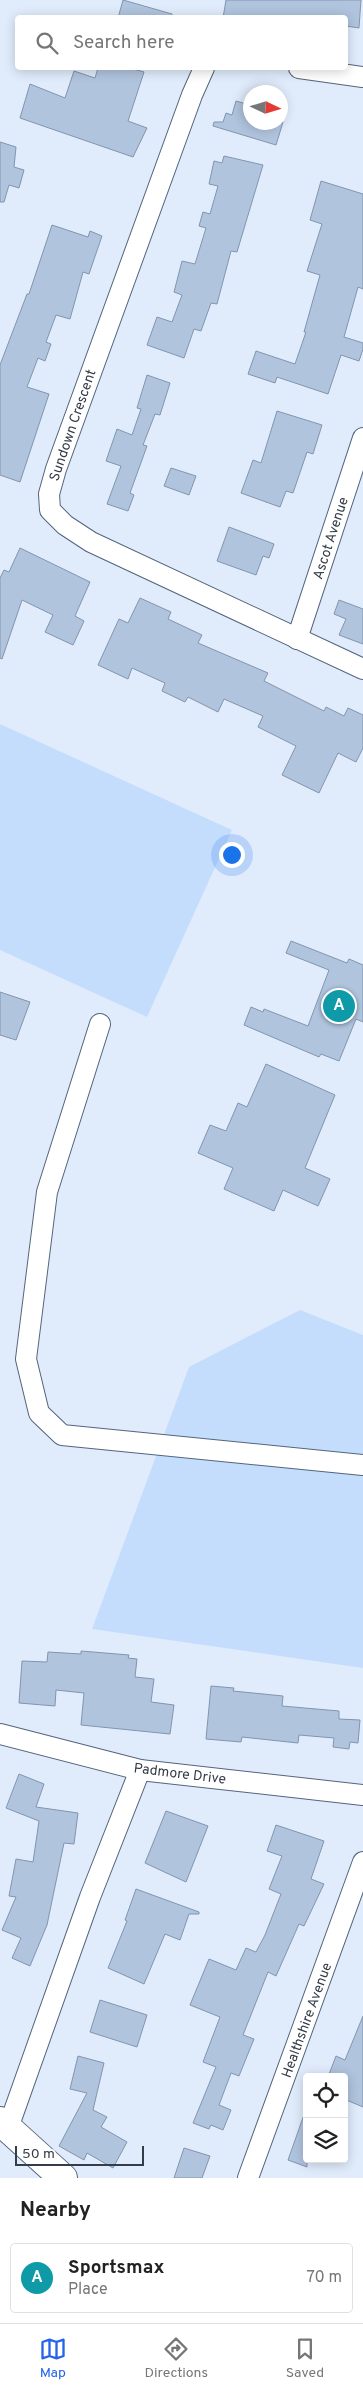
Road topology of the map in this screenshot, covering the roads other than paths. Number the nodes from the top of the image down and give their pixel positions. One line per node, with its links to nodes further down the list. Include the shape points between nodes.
1 (203, 70): 5 (street, Sundown Crescent, via 56,469 49,494 50,510 65,525 91,542)
2 (313, 70): 3 (street)
3 (363, 77)
4 (363, 438): 5 (street, Ascot Avenue)
5 (297, 639): 6 (street, Sundown Crescent)
6 (363, 669)
7 (100, 1024): 8 (street, via 47,1192 26,1359 39,1413 62,1435)
8 (363, 1465)
9 (0, 1734): 10 (street, Padmore Drive)
10 (140, 1770): 11 (street, Padmore Drive); 13 (street)
11 (363, 1795)
12 (363, 1862): 15 (street, Healthshire Avenue)
13 (4, 2124): 14 (main road)
14 (63, 2178)
15 (248, 2178)

